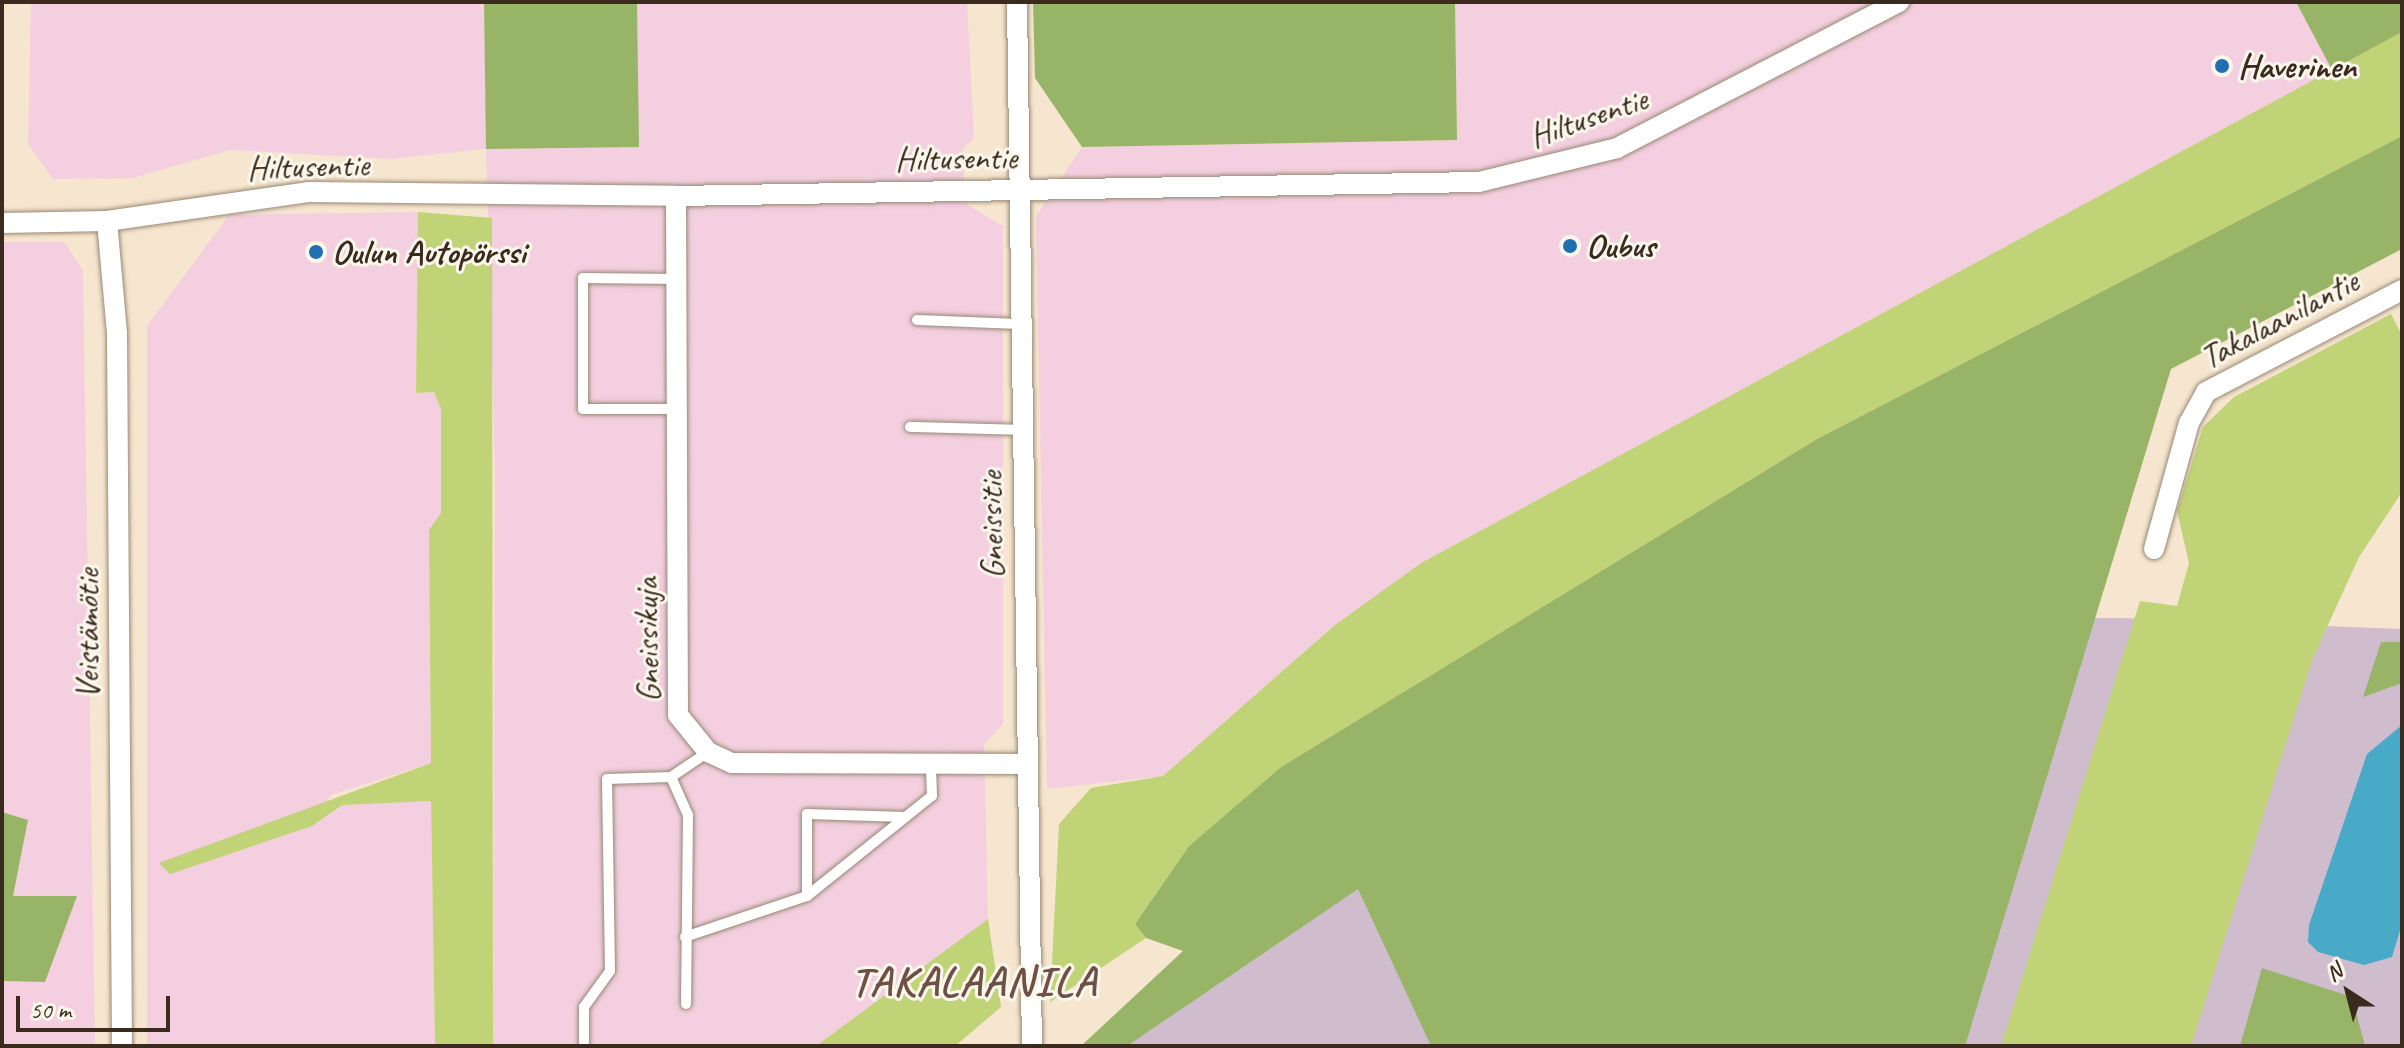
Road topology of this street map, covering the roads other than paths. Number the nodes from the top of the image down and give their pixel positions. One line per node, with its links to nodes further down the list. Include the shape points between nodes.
1 (1017, 2): 4 (street, Gneissitie)
2 (1899, 2): 3 (street, Hiltusentie)
3 (1881, 8): 4 (street, Hiltusentie, via 1573,164 1479,182)
4 (1018, 188): 5 (street, Hiltusentie); 11 (street, Gneissitie)
5 (676, 196): 6 (street, Hiltusentie, via 308,192); 8 (street, Gneissikuja)
6 (107, 221): 7 (street, Hiltusentie); 24 (street, Veistämötie, via 117,333)
7 (2, 223)
8 (677, 279): 12 (street, Gneissikuja); 12 (lane, via 583,278 583,409)
9 (2402, 290): 15 (street, Takalaanilantie, via 2206,392 2189,423)
10 (917, 320): 11 (lane)
11 (1020, 324): 14 (street, Gneissitie)
12 (677, 409): 16 (street, Gneissikuja, via 678,715)
13 (910, 427): 14 (lane)
14 (1021, 430): 18 (street, Gneissitie)
15 (2154, 549)
16 (708, 752): 17 (street, via 732,763); 19 (lane)
17 (931, 764): 18 (street); 20 (lane, via 932,796)
18 (1028, 764): 26 (street, Gneissitie)
19 (671, 777): 22 (lane, via 688,815); 25 (lane, via 607,779 610,971 584,1007)
20 (906, 817): 21 (lane); 21 (lane, via 807,814)
21 (807, 896): 22 (lane)
22 (685, 937): 23 (lane)
23 (686, 1004)
24 (122, 1046)
25 (584, 1046)
26 (1032, 1046)

